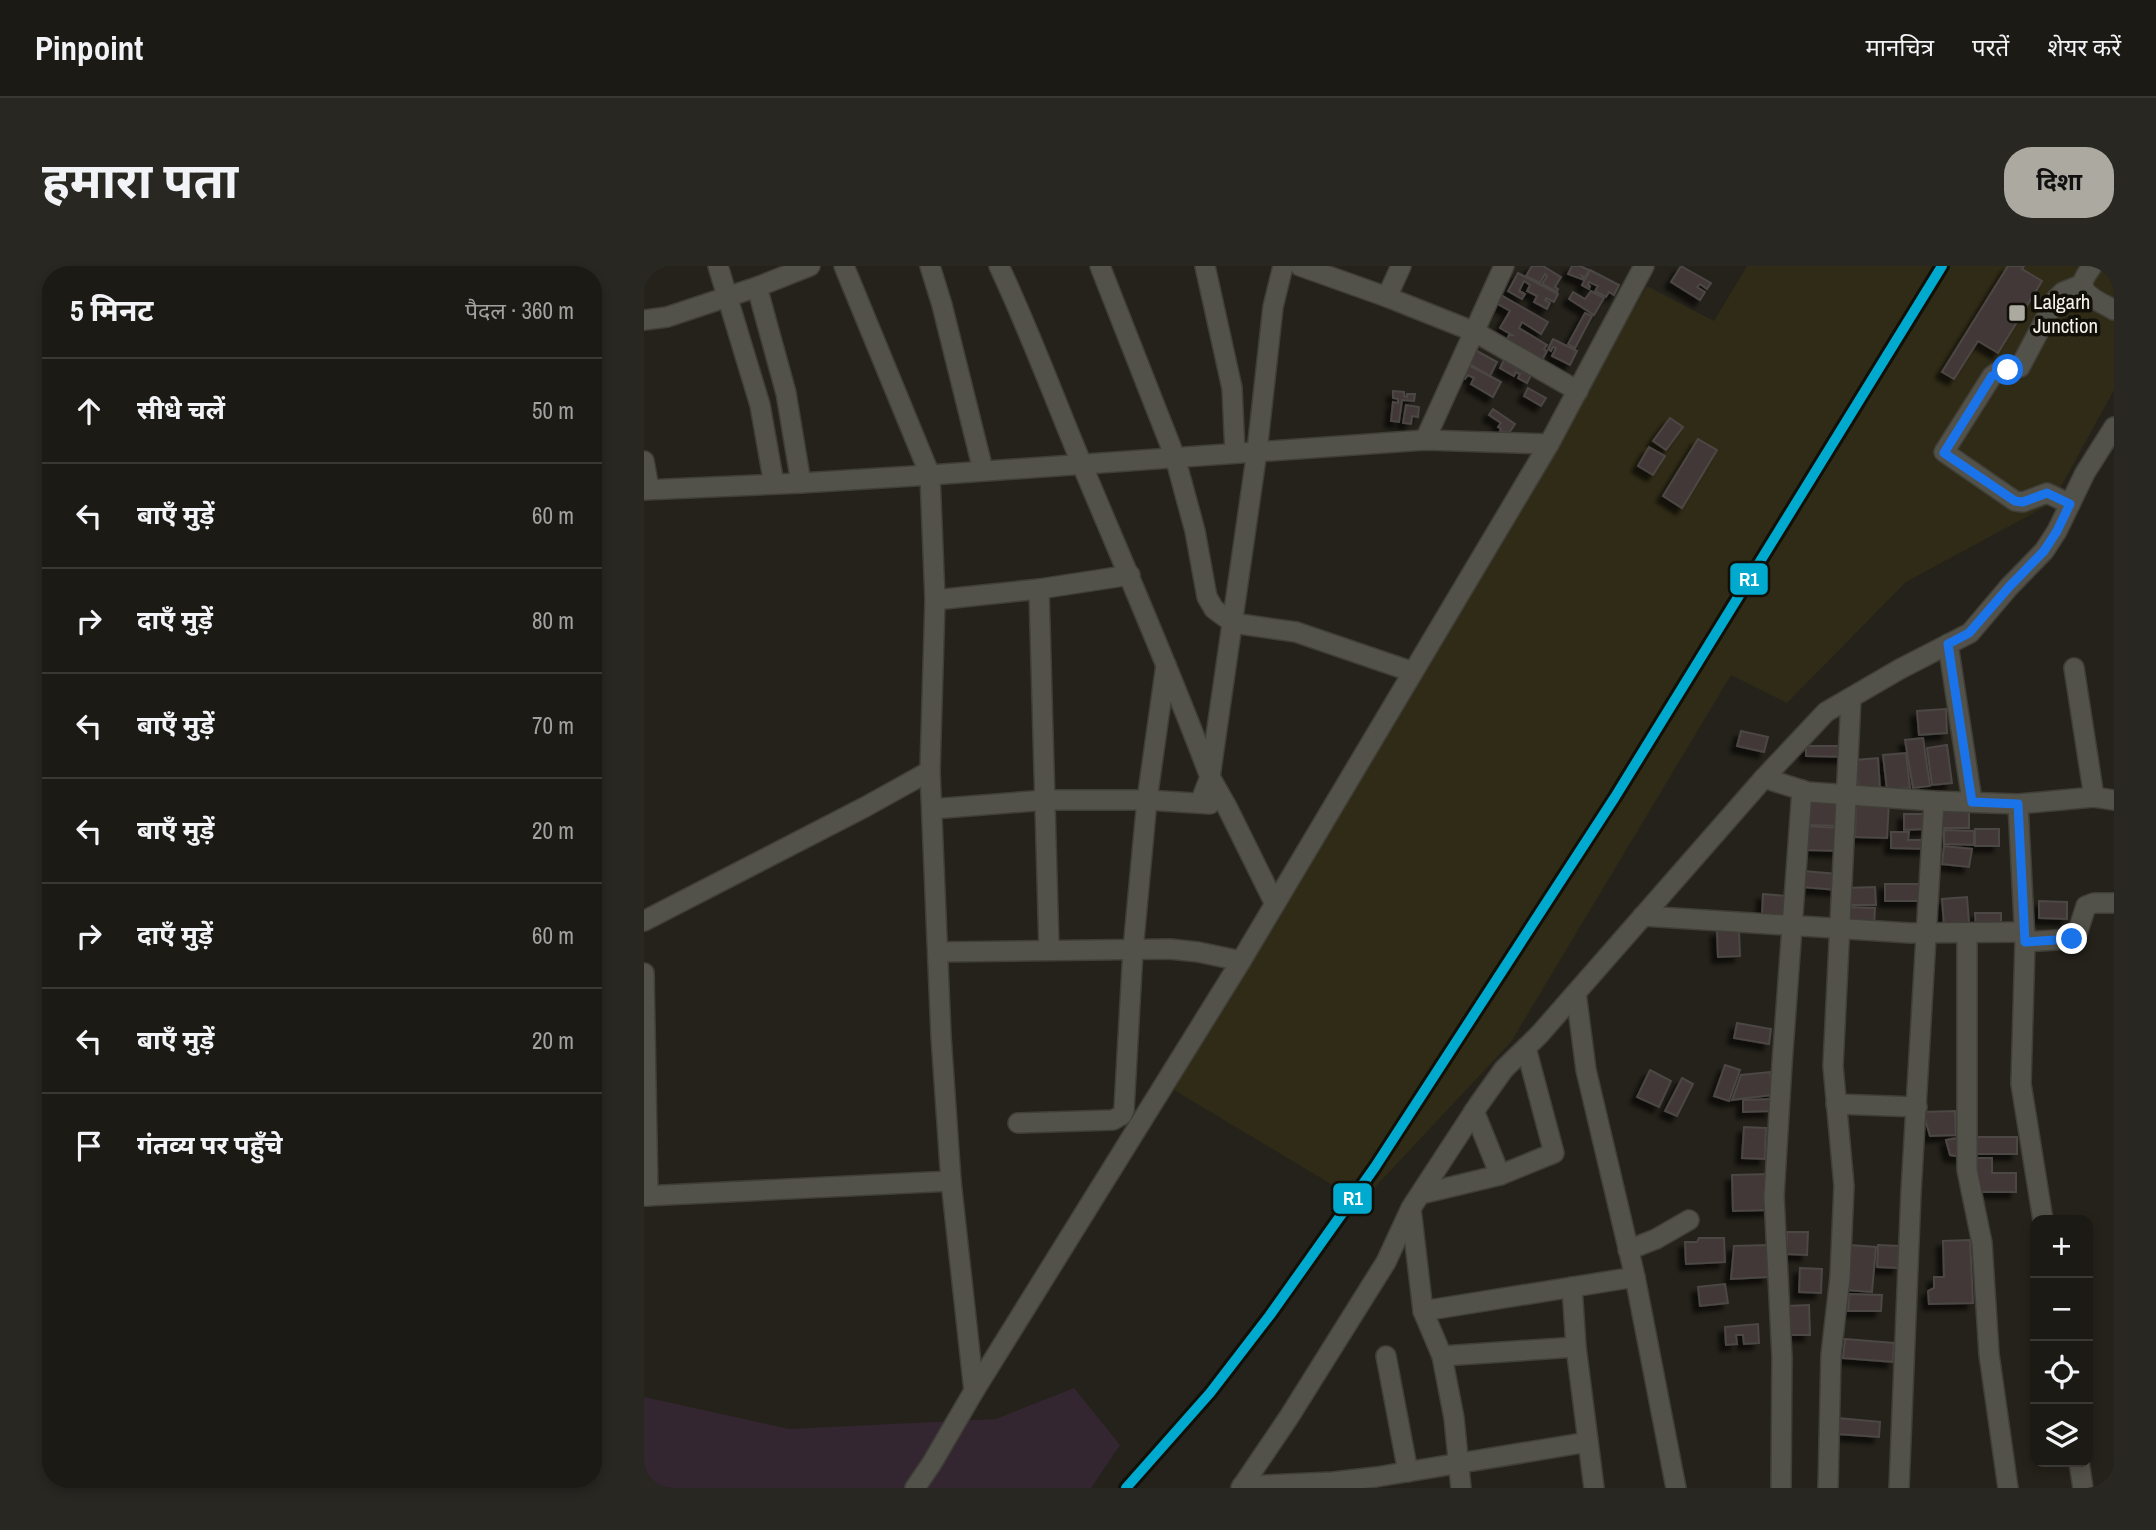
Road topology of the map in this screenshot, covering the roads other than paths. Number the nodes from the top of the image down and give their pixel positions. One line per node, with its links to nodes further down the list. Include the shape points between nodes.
1 (718, 266): 15 (street)
2 (810, 266): 14 (street)
3 (844, 266): 30 (street)
4 (930, 266): 29 (street)
5 (999, 266): 28 (street)
6 (1100, 266): 26 (street)
7 (1205, 266): 25 (street, via 1232,388)
8 (1283, 266): 24 (street, via 1273,307)
9 (1300, 266): 16 (street)
10 (1401, 266): 16 (street)
11 (1504, 266): 19 (street)
12 (1644, 266): 20 (street)
13 (2087, 275): 17 (street, via 2086,292); 34 (street, via 2056,299 2020,367 1992,376 1944,452 2015,501 2047,493)
14 (757, 287): 15 (street); 31 (street, via 786,393)
15 (727, 295): 18 (street, via 667,317); 32 (street, via 761,405)
16 (1387, 297): 19 (street)
17 (2114, 310)
18 (644, 320)
19 (1475, 332): 20 (street); 22 (street)
20 (1578, 391): 23 (street)
21 (2114, 426): 34 (street)
22 (1425, 440): 23 (street); 24 (street)
23 (1549, 444): 42 (street)
24 (1257, 451): 25 (street); 38 (street)
25 (1234, 453): 26 (street)
26 (1175, 457): 28 (street); 38 (street, via 1208,597 1214,610)
27 (644, 461): 33 (street)
28 (1082, 464): 29 (street); 35 (street)
29 (983, 470): 30 (street)
30 (930, 475): 31 (street); 37 (street)
31 (801, 483): 32 (street)
32 (774, 484): 33 (street)
33 (646, 490)
34 (2070, 504): 39 (street, via 2044,551 1969,633)
35 (1130, 575): 36 (street); 40 (street)
36 (1039, 589): 37 (street); 50 (street)
37 (935, 600): 44 (street)
38 (1233, 623): 42 (street, via 1296,632); 45 (street)
39 (1948, 644): 43 (street); 54 (street)
40 (1166, 664): 45 (street); 51 (street)
41 (2074, 668): 49 (street)
42 (1413, 672): 60 (street)
43 (1851, 698): 46 (street, via 1826,712); 48 (street)
44 (930, 771): 58 (street); 62 (street)
45 (1210, 777): 55 (street); 57 (street)
46 (1764, 778): 47 (street); 61 (street)
47 (1802, 790): 48 (street); 63 (street)
48 (1846, 795): 53 (street); 64 (street)
49 (2094, 797): 52 (street); 56 (street)
50 (1046, 800): 51 (street); 58 (street); 68 (street)
51 (1147, 800): 55 (street); 69 (street)
52 (2114, 800)
53 (1934, 801): 54 (street); 65 (street)
54 (1972, 802): 56 (street)
55 (1200, 803): 57 (street)
56 (2018, 804): 67 (street)
57 (1227, 807): 60 (street)
58 (932, 809): 70 (street)
59 (2114, 903): 67 (street, via 2086,906 2072,939)
60 (1275, 904): 71 (street)
61 (1643, 916): 63 (street); 73 (street)
62 (644, 921)
63 (1791, 926): 64 (street); 102 (street, via 1774,1195 1782,1357)
64 (1839, 929): 65 (street); 75 (street, via 1833,1066)
65 (1928, 933): 66 (street); 76 (street)
66 (1967, 933): 67 (street); 105 (street, via 1967,1170 1982,1243 1989,1354)
67 (2025, 937): 83 (street, via 2021,1084)
68 (1049, 949): 69 (street); 70 (street)
69 (1133, 950): 71 (street, via 1180,950); 78 (street, via 1122,1115 1113,1120)
70 (938, 952): 80 (street)
71 (1241, 961): 92 (street)
72 (644, 974): 81 (street)
73 (1576, 993): 74 (street); 85 (street, via 1586,1070)
74 (1526, 1048): 77 (street, via 1504,1069); 79 (street, via 1554,1153)
75 (1836, 1104): 76 (street); 103 (street, via 1844,1186 1831,1355)
76 (1917, 1107): 104 (street)
77 (1474, 1111): 79 (street); 82 (street)
78 (1018, 1123)
79 (1500, 1175): 82 (street)
80 (951, 1181): 81 (street); 92 (street)
81 (646, 1196)
82 (1416, 1201): 88 (street); 97 (street, via 1386,1262)
83 (2042, 1215)
84 (1689, 1220): 85 (street)
85 (1628, 1250): 86 (street)
86 (1635, 1277): 87 (street); 101 (street)
87 (1572, 1287): 88 (street); 89 (street)
88 (1423, 1311): 91 (street)
89 (1576, 1347): 91 (street); 93 (street)
90 (1386, 1356): 96 (street)
91 (1442, 1356): 94 (street)
92 (974, 1391): 98 (street)
93 (1588, 1442): 94 (street); 100 (street)
94 (1458, 1462): 96 (street); 99 (street)
95 (2080, 1467): 106 (street)
96 (1408, 1472): 97 (street)
97 (1242, 1487)
98 (915, 1488)
99 (1461, 1488)
100 (1594, 1488)
101 (1676, 1488)
102 (1781, 1488)
103 (1828, 1488)
104 (1899, 1488)
105 (2008, 1488)
106 (2082, 1488)

